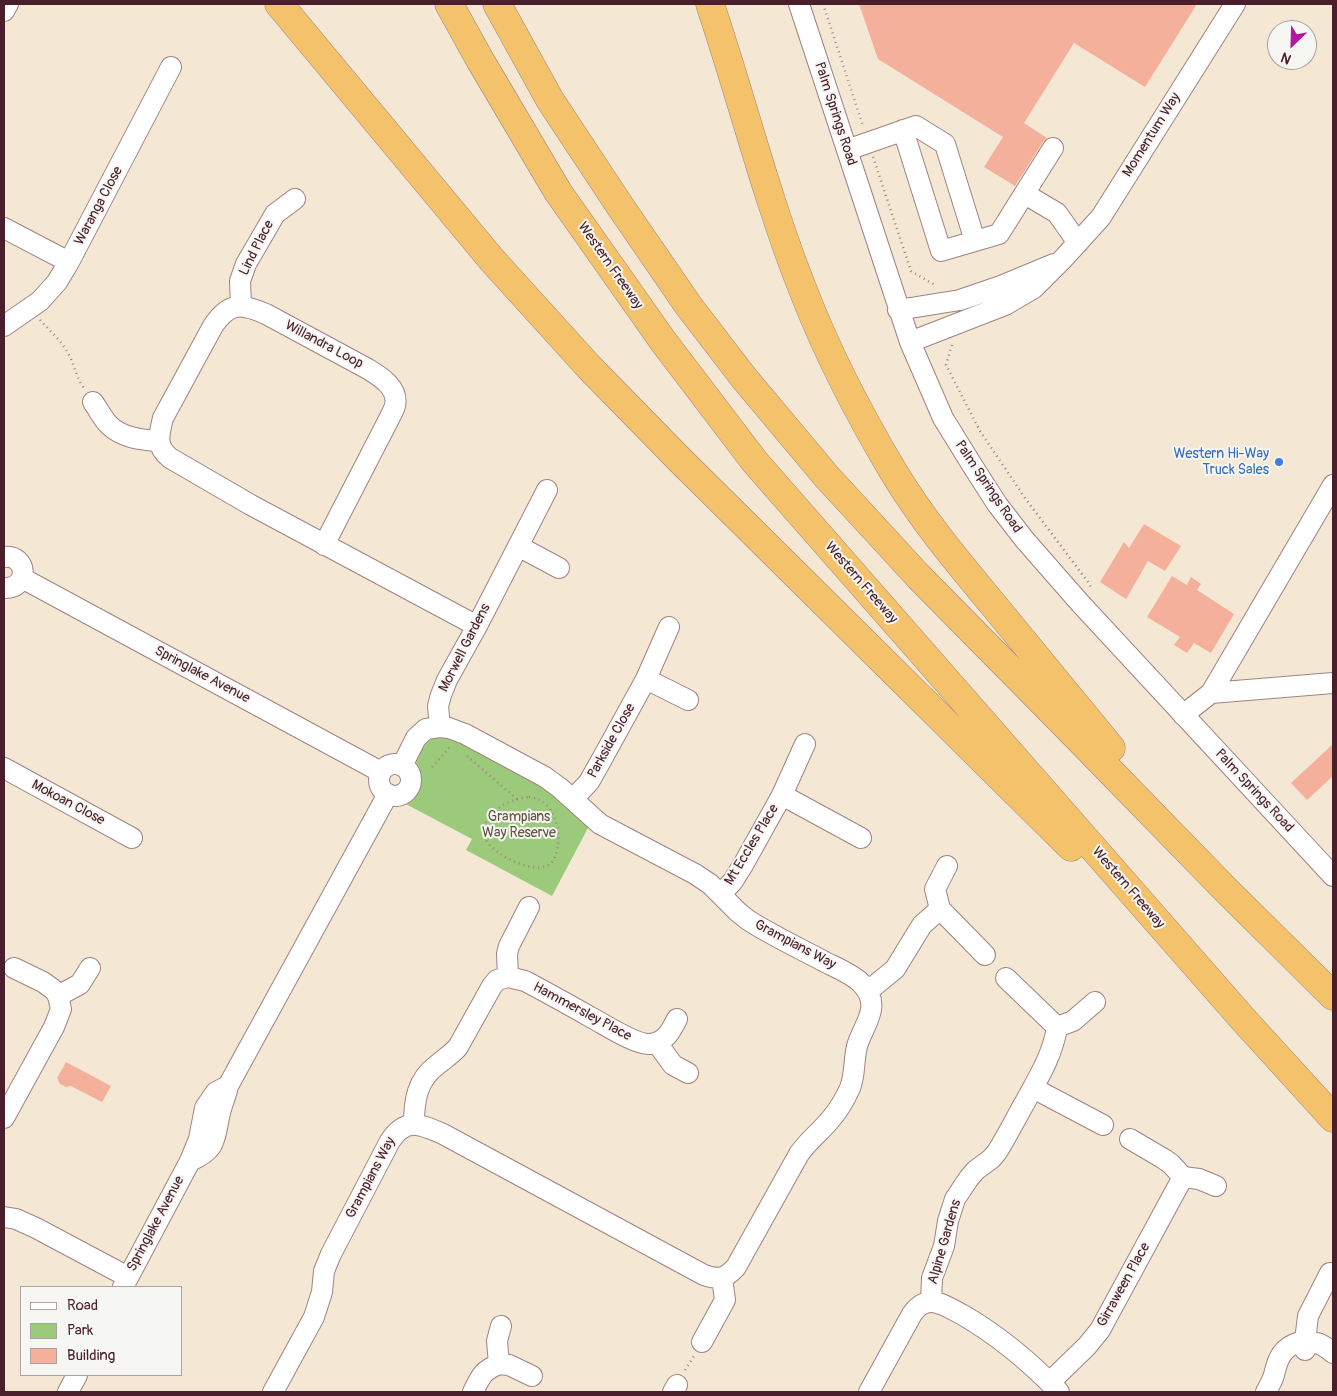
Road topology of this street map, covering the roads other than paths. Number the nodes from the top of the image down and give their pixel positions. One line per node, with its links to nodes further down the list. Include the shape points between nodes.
1 (8, 4): 8 (street)
2 (279, 4): 66 (highway, via 492,260 590,367 679,460)
3 (449, 4): 66 (highway, Western Freeway, via 558,192 663,341 755,462)
4 (497, 4): 64 (highway, via 550,100 688,305 821,470 919,577)
5 (710, 4): 61 (highway, via 803,292 832,356 894,472 969,576 1143,788)
6 (799, 4): 12 (street, Palm Springs Road)
7 (1235, 4): 17 (street, Momentum Way, via 1101,216)
8 (4, 11)
9 (171, 67): 19 (street, Waranga Close)
10 (903, 130): 12 (street); 16 (street, via 916,126 945,144); 16 (street, via 941,251)
11 (1053, 148): 13 (street)
12 (847, 150): 21 (street, Palm Springs Road)
13 (1025, 194): 16 (street, via 999,234); 17 (street, via 1057,213)
14 (295, 200): 20 (street, Lind Place, via 275,214 246,264 240,281)
15 (4, 228): 19 (street)
16 (975, 240)
17 (1078, 243): 18 (street, Momentum Way)
18 (1062, 260): 21 (street, Momentum Way, via 960,300); 23 (street, Momentum Way, via 1034,288 1005,305)
19 (69, 262): 22 (street, Waranga Close, via 40,301)
20 (241, 306): 25 (street, via 225,312 213,326 163,418); 28 (street, Willandra Loop, via 266,314 368,369 382,378 394,395 395,405 390,417)
21 (898, 310): 23 (street, Palm Springs Road)
22 (4, 326)
23 (910, 342): 40 (street, Palm Springs Road, via 943,418 997,504 1080,603)
24 (93, 402): 25 (street, via 108,425 118,432 142,440)
25 (159, 441): 28 (street, via 162,452 170,458)
26 (1333, 485): 38 (street)
27 (547, 490): 29 (street, Morwell Gardens)
28 (324, 545): 34 (street)
29 (518, 546): 31 (street); 34 (street, Morwell Gardens)
30 (4, 557): 32 (street, via 18,561 22,566)
31 (559, 568)
32 (22, 578): 33 (street, via 18,585); 45 (street, Springlake Avenue)
33 (4, 588)
34 (477, 626): 41 (street, Morwell Gardens, via 441,695 438,706)
35 (669, 627): 36 (street, Parkside Close)
36 (646, 678): 39 (street); 48 (street, Parkside Close, via 589,782)
37 (1333, 684): 38 (street)
38 (1211, 693): 40 (street)
39 (688, 700)
40 (1183, 715): 52 (street, Palm Springs Road)
41 (440, 727): 43 (street, via 426,729 416,738); 48 (street, Grampians Way, via 464,734 545,777)
42 (805, 744): 47 (street, Mt Eccles Place)
43 (402, 766): 45 (street, via 390,765); 46 (street, via 410,778 408,787 397,796)
44 (4, 768): 49 (street, Mokoan Close)
45 (381, 772): 46 (street, via 380,787)
46 (388, 794): 82 (street, Springlake Avenue, via 228,1086 216,1092 205,1108 199,1139 190,1161)
47 (782, 795): 50 (street, Mt Eccles Place); 53 (street, Mt Eccles Place, via 743,865)
48 (572, 799): 53 (street, Grampians Way, via 600,824 694,874)
49 (132, 838)
50 (861, 838)
51 (947, 866): 55 (street, via 935,889)
52 (1333, 876)
53 (721, 894): 62 (street, Grampians Way, via 748,920 854,977)
54 (529, 908): 59 (street, via 507,954)
55 (940, 909): 56 (street); 62 (street, via 922,925 895,969)
56 (985, 955)
57 (14, 968): 63 (street, via 50,986)
58 (90, 968): 63 (street, via 80,984)
59 (508, 977): 69 (street, Hammersley Place, via 525,981 637,1041); 74 (street, via 497,980 492,986 458,1047 424,1079 416,1096)
60 (1006, 978): 68 (street)
61 (1333, 989)
62 (868, 991): 81 (street, via 871,1012 857,1045 850,1087 836,1112 799,1154 736,1267)
63 (58, 996): 72 (street, via 61,1009 57,1020)
64 (1333, 996)
65 (1095, 1002): 68 (street, via 1073,1021)
66 (1242, 1018): 73 (highway, Western Freeway)
67 (677, 1019): 69 (street, via 664,1040)
68 (1057, 1027): 71 (street, Alpine Gardens, via 1050,1054)
69 (657, 1043): 70 (street, via 674,1065)
70 (688, 1073)
71 (1033, 1088): 75 (street); 83 (street, Alpine Gardens, via 997,1152 969,1178 955,1200 932,1278)
72 (4, 1118)
73 (1333, 1118)
74 (414, 1124): 81 (street, via 443,1134 704,1275); 94 (street, Grampians Way, via 402,1128 390,1141 331,1254 314,1318)
75 (1103, 1126)
76 (1130, 1139): 77 (street, via 1172,1164)
77 (1183, 1177): 78 (street); 92 (street, Girraween Place, via 1100,1330)
78 (1216, 1186)
79 (4, 1217): 82 (street, via 36,1228)
80 (1330, 1273): 86 (street, via 1308,1316)
81 (722, 1278): 85 (street, via 724,1300)
82 (125, 1282)
83 (931, 1302): 92 (street, via 951,1308 1000,1339); 96 (street, via 919,1306 912,1314)
84 (501, 1326): 88 (street, via 497,1341)
85 (702, 1342)
86 (1305, 1345): 87 (street); 91 (street, via 1290,1358)
87 (1333, 1354)
88 (499, 1364): 90 (street); 95 (street, via 488,1368)
89 (76, 1376): 93 (street)
90 (532, 1376)
91 (1269, 1386)
92 (1054, 1387)
93 (68, 1392)
94 (272, 1392)
95 (472, 1392)
96 (869, 1392)

